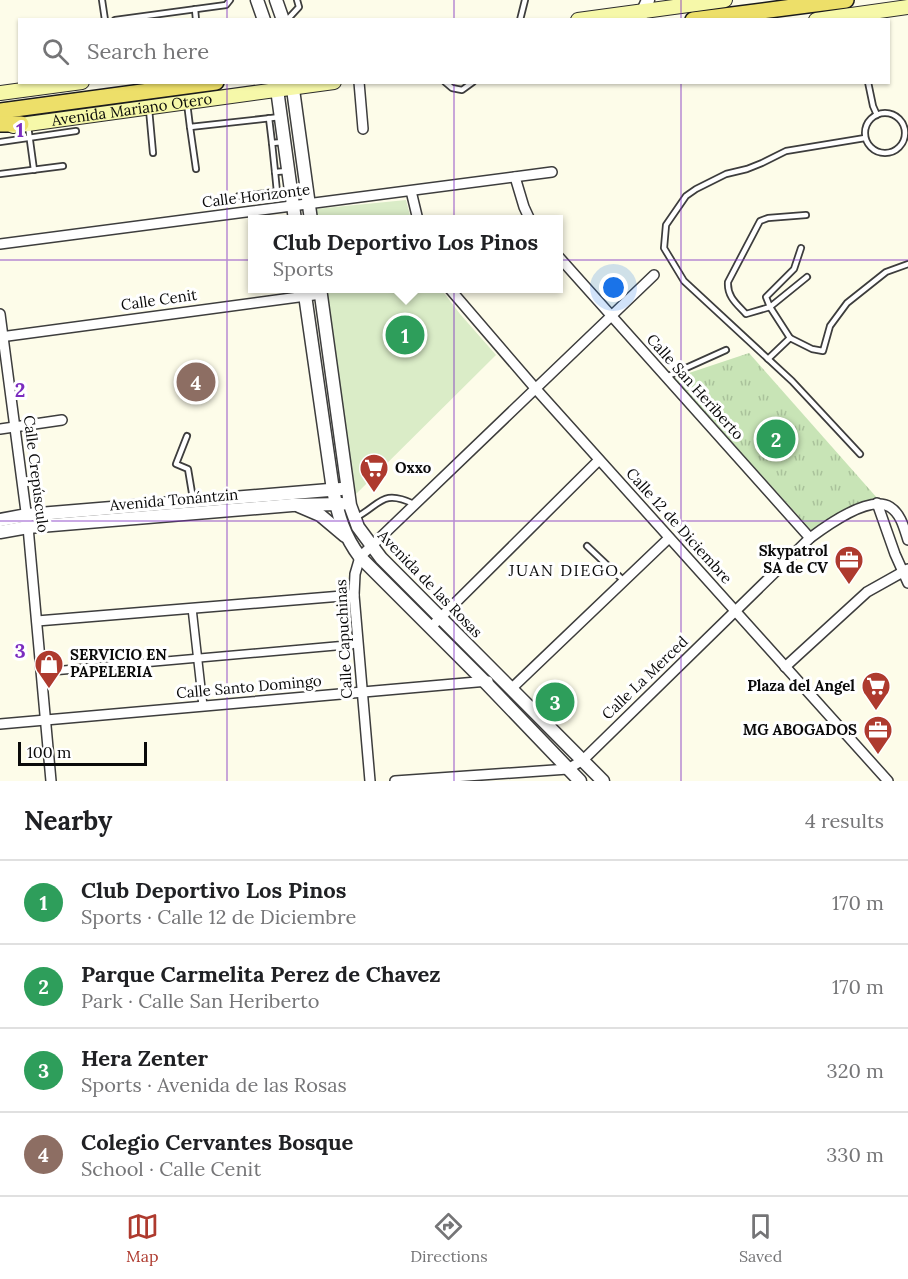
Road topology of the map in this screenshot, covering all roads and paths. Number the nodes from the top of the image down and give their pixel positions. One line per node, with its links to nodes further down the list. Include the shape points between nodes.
1 (102, 0): 17 (lane)
2 (206, 0): 12 (lane)
3 (230, 0): 12 (lane, via 226,5)
4 (257, 0): 19 (street)
5 (276, 0): 20 (street)
6 (297, 0): 21 (lane, via 299,7)
7 (525, 0): 22 (lane)
8 (725, 0): 14 (main road)
9 (846, 0): 24 (main road)
10 (890, 5): 11 (main road); 15 (main road)
11 (908, 7)
12 (207, 8): 13 (lane)
13 (195, 9): 16 (lane); 18 (lane)
14 (643, 10): 23 (main road)
15 (876, 15): 25 (main road)
16 (157, 17)
17 (105, 18)
18 (196, 18)
19 (263, 18)
20 (284, 18)
21 (287, 18)
22 (520, 18)
23 (591, 18)
24 (708, 18)
25 (835, 18)
26 (66, 84): 34 (main road)
27 (201, 84): 36 (main road, Avenida Mariano Otero)
28 (359, 84): 46 (street)
29 (447, 84): 30 (lane, via 462,90)
30 (470, 84)
31 (868, 84): 40 (lane)
32 (293, 85): 33 (main road, Avenida Mariano Otero); 63 (street)
33 (277, 86): 35 (main road, Avenida Mariano Otero); 41 (street)
34 (0, 93)
35 (187, 103): 38 (main road, Avenida Mariano Otero); 43 (lane)
36 (49, 104): 37 (main road); 39 (main road, Avenida Mariano Otero)
37 (0, 105)
38 (149, 109): 45 (main road, Avenida Mariano Otero); 52 (lane)
39 (0, 111)
40 (877, 114): 48 (lane, via 890,113 901,120); 49 (lane, via 867,124)
41 (275, 118): 43 (lane); 51 (street)
42 (0, 124): 45 (main road)
43 (190, 127): 54 (lane)
44 (0, 128): 45 (main road, Avenida Mariano Otero)
45 (26, 128): 47 (lane); 50 (lane); 55 (lane)
46 (363, 129)
47 (76, 131)
48 (907, 131): 49 (lane, via 902,146 889,154 874,151)
49 (865, 138): 86 (lane, via 786,151 726,174 686,196 666,225 664,248 684,280)
50 (0, 142)
51 (278, 143): 56 (street); 57 (lane)
52 (153, 153)
53 (63, 166): 55 (lane)
54 (196, 169)
55 (34, 170): 59 (lane)
56 (289, 171): 57 (lane); 64 (street)
57 (275, 172): 62 (lane, via 277,192)
58 (552, 172): 60 (street, Calle Horizonte)
59 (0, 174)
60 (515, 177): 61 (street, Calle Horizonte); 69 (street)
61 (411, 190): 63 (street, Calle Horizonte); 68 (street)
62 (238, 196)
63 (308, 204): 64 (street, Calle Horizonte); 67 (street)
64 (293, 206): 66 (street); 70 (street, Calle Horizonte)
65 (806, 214): 80 (lane, via 760,221 728,282 732,300 746,314)
66 (294, 215)
67 (309, 215)
68 (417, 215)
69 (528, 215)
70 (0, 244)
71 (801, 249): 80 (lane, via 794,269 766,297)
72 (563, 262): 82 (street, Calle San Heriberto)
73 (908, 264): 84 (lane, via 886,272 847,303 830,326 823,351)
74 (654, 275): 82 (street)
75 (807, 277): 80 (lane)
76 (298, 293): 83 (street, Calle Cenit)
77 (305, 293): 96 (street, Avenida de las Rosas)
78 (321, 293): 95 (street, Avenida de las Rosas)
79 (453, 293): 88 (street, Calle 12 de Diciembre)
80 (770, 307): 84 (lane)
81 (0, 314): 83 (street, Calle Crepúsculo)
82 (611, 315): 87 (street, Calle San Heriberto); 88 (street)
83 (2, 337): 90 (street, Calle Crepúsculo)
84 (790, 338): 86 (lane)
85 (726, 350): 87 (lane)
86 (768, 359): 93 (lane)
87 (666, 377): 109 (street, Calle San Heriberto)
88 (534, 388): 94 (street, Calle 12 de Diciembre); 100 (street)
89 (62, 420): 90 (street)
90 (15, 427): 91 (street); 105 (street, Calle Crepúsculo)
91 (0, 429)
92 (187, 436): 97 (lane, via 176,464 188,470)
93 (861, 454)
94 (599, 460): 108 (street, Calle 12 de Diciembre); 120 (street)
95 (348, 489): 96 (street, Avenida Tonántzin); 102 (street, Avenida de las Rosas)
96 (333, 490): 97 (street, Avenida Tonántzin); 99 (street, Avenida de las Rosas)
97 (193, 501): 105 (street, Avenida Tonántzin)
98 (877, 503): 109 (street, Calle La Merced, via 842,516); 110 (street, via 893,509); 114 (street)
99 (336, 504): 101 (street, Avenida Tonántzin); 102 (street, Avenida Tonántzin); 107 (street, Avenida de las Rosas)
100 (414, 504): 103 (lane, via 386,499); 112 (street)
101 (292, 505): 105 (street, Avenida Tonántzin); 107 (street, via 320,515)
102 (350, 505): 103 (street, Avenida de las Rosas)
103 (354, 518): 112 (street, Avenida de las Rosas)
104 (0, 520): 105 (street, Avenida Tonántzin)
105 (27, 521): 106 (street, Avenida Tonántzin); 121 (street, Calle Crepúsculo)
106 (0, 532)
107 (347, 538): 113 (street, Avenida de las Rosas)
108 (669, 538): 115 (street); 119 (street, Calle 12 de Diciembre)
109 (810, 538): 119 (street, Calle La Merced)
110 (908, 540)
111 (587, 546): 115 (lane)
112 (371, 547): 113 (street); 120 (street, Avenida de las Rosas)
113 (360, 557): 117 (street, Calle Capuchinas); 122 (street, Avenida de las Rosas)
114 (905, 570): 116 (street); 125 (street, via 859,598)
115 (624, 581): 129 (street)
116 (908, 583)
117 (354, 595): 118 (street); 123 (street, Calle Capuchinas)
118 (192, 608): 121 (street); 124 (street)
119 (735, 611): 125 (street, Calle 12 de Diciembre); 134 (street, Calle La Merced)
120 (440, 617): 122 (street); 127 (street, Avenida de las Rosas)
121 (37, 621): 126 (street, Calle Crepúsculo)
122 (431, 627): 128 (street, Avenida de las Rosas)
123 (357, 644): 124 (street); 130 (street, Calle Capuchinas)
124 (198, 658): 126 (street); 131 (street)
125 (785, 667): 141 (street, Calle 12 de Diciembre)
126 (41, 672): 132 (street, Calle Crepúsculo)
127 (497, 674): 128 (street); 129 (street, Avenida de las Rosas)
128 (486, 682): 130 (street, Calle Santo Domingo); 135 (street, Avenida de las Rosas)
129 (511, 689): 134 (street, Avenida de las Rosas)
130 (361, 692): 131 (street, Calle Santo Domingo); 137 (street, Calle Capuchinas)
131 (203, 706): 132 (street, Calle Santo Domingo)
132 (46, 721): 133 (street, Calle Santo Domingo); 136 (street, Calle Crepúsculo)
133 (0, 724)
134 (583, 760): 135 (street, Calle La Merced); 140 (street, Avenida de las Rosas)
135 (568, 769): 138 (street, Calle La Merced); 139 (street, Avenida de las Rosas)
136 (51, 781)
137 (370, 781)
138 (395, 781)
139 (580, 781)
140 (603, 781)
141 (888, 781)

